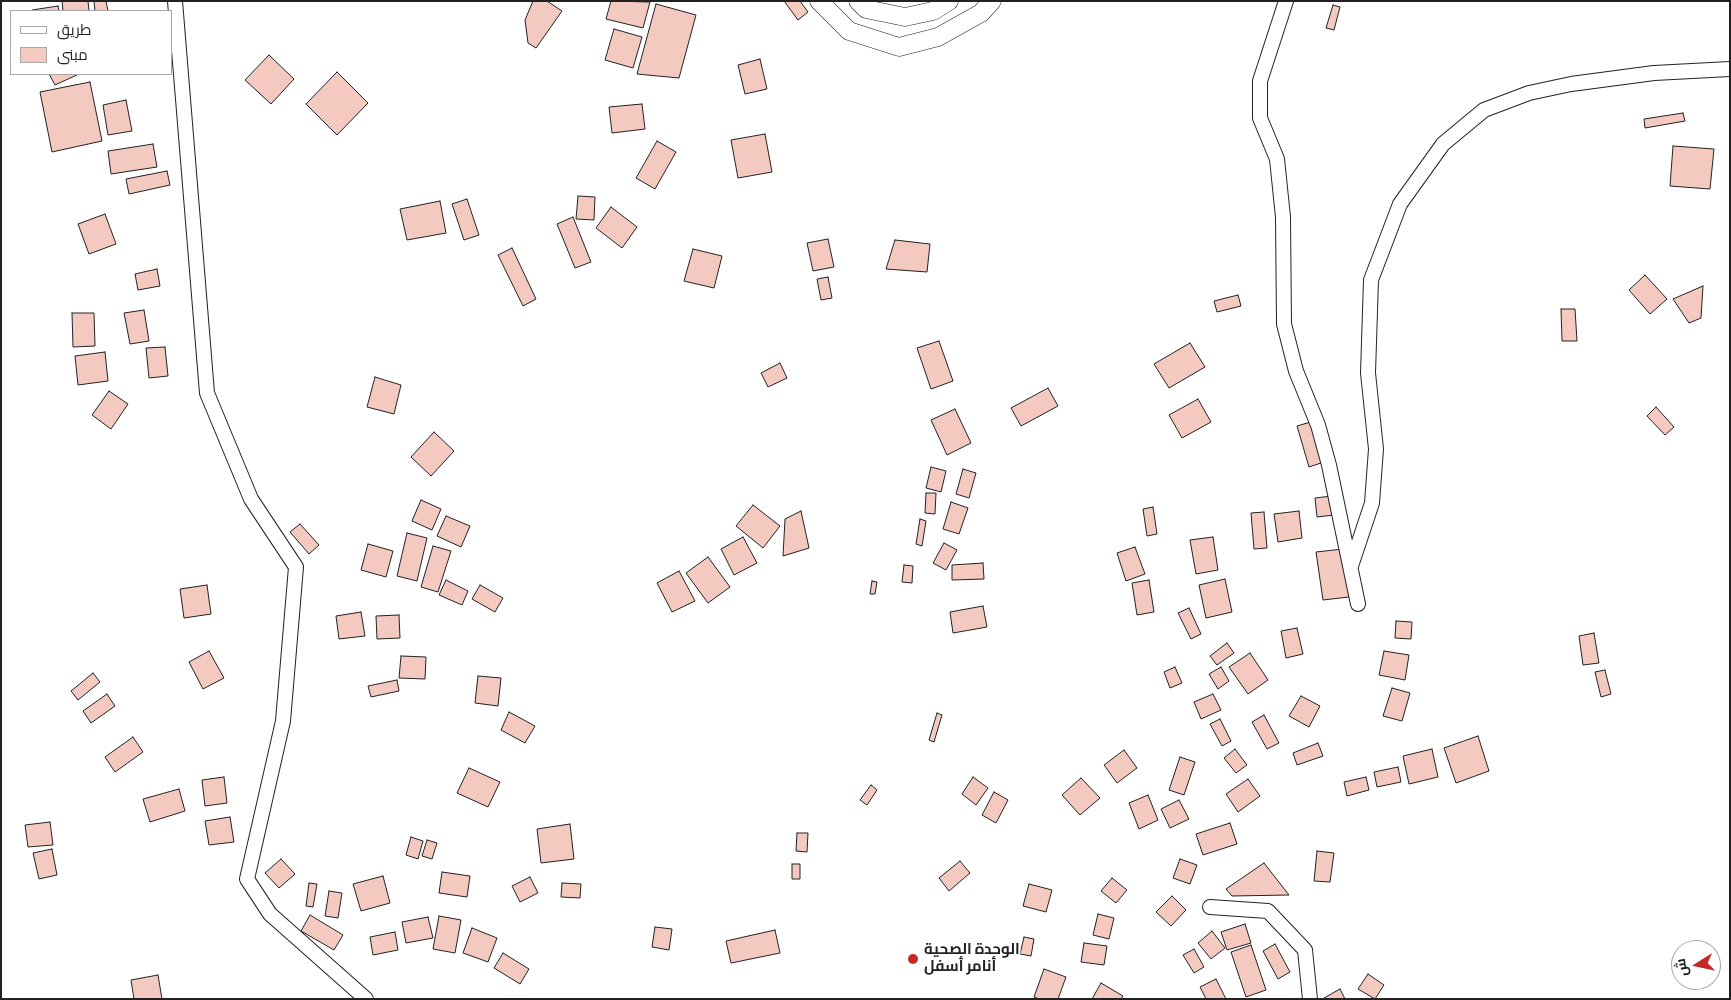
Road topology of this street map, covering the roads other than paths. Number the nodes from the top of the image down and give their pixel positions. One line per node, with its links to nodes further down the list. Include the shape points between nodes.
1 (175, 1): 11 (street, via 207,393 251,499 296,567 283,721 248,879 270,914)
2 (819, 1): 5 (street, via 849,31 900,47 938,37 981,13)
3 (858, 1): 4 (street, via 866,9 905,17 933,11)
4 (949, 1)
5 (992, 1)
6 (1286, 1): 8 (street, via 1260,81 1260,118 1277,159 1283,217 1284,324 1296,371 1318,425)
7 (1730, 69): 8 (street, via 1654,74 1571,84 1529,93 1484,110 1443,144 1400,204 1371,280 1368,373 1376,449 1372,503)
8 (1352, 566): 9 (street)
9 (1358, 604)
10 (1210, 907): 12 (street, via 1268,911 1305,950)
11 (366, 999)
12 (1310, 999)

